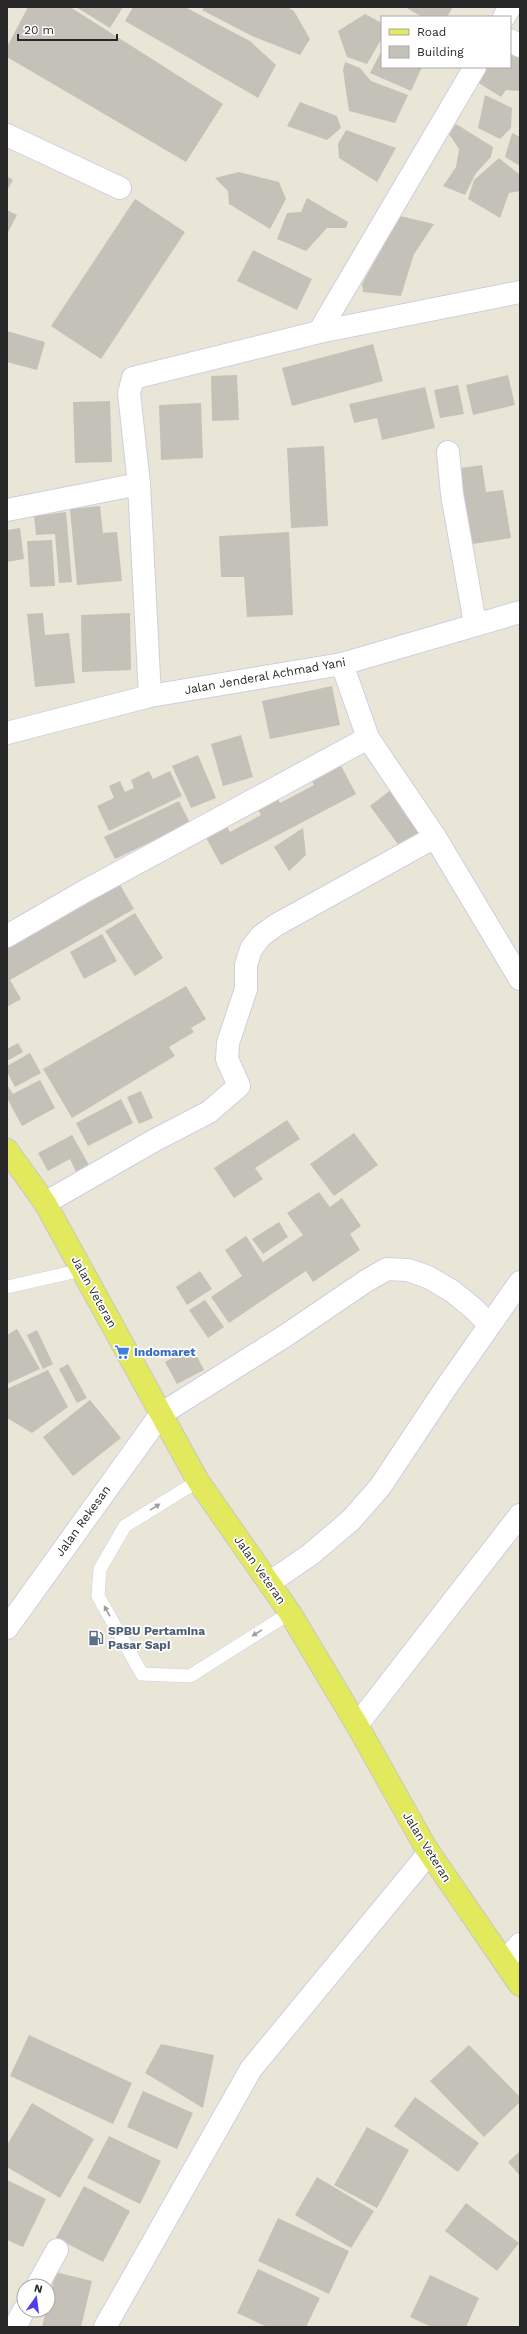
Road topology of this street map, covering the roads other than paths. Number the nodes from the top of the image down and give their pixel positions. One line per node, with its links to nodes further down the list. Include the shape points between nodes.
1 (510, 7): 2 (street)
2 (505, 16)
3 (511, 41): 4 (street)
4 (520, 46)
5 (474, 68): 9 (street)
6 (7, 135): 7 (street)
7 (120, 188)
8 (520, 292): 9 (street)
9 (319, 332): 11 (street, via 133,378 129,393)
10 (448, 452): 14 (street, via 452,494)
11 (139, 484): 12 (street); 16 (street)
12 (7, 510)
13 (520, 612): 14 (street, Jalan Jenderal Achmad Yani)
14 (475, 623): 15 (street, Jalan Jenderal Achmad Yani)
15 (342, 664): 16 (street, Jalan Jenderal Achmad Yani); 18 (street)
16 (150, 696): 17 (street, Jalan Jenderal Achmad Yani)
17 (7, 732)
18 (368, 738): 19 (street); 20 (street)
19 (435, 837): 21 (street); 23 (street, via 276,925 261,936 251,949 246,965 246,990 228,1043 227,1059 239,1086 209,1112)
20 (7, 936)
21 (520, 979)
22 (7, 1150): 23 (main road, Jalan Veteran)
23 (45, 1203): 24 (main road, Jalan Veteran)
24 (82, 1270): 26 (lane); 28 (main road, Jalan Veteran)
25 (520, 1282): 27 (street)
26 (7, 1286)
27 (489, 1324): 28 (street, via 457,1296 428,1277 408,1270 387,1269 366,1280 285,1336); 31 (street, via 380,1487 351,1520 311,1554)
28 (161, 1414): 29 (main road, Jalan Veteran); 33 (street, Jalan Rekesan)
29 (198, 1481): 31 (main road, Jalan Veteran); 32 (lane, one-way to 29, via 190,1676 142,1674 98,1596 100,1569 125,1526)
30 (520, 1515): 34 (street)
31 (269, 1582): 32 (main road, Jalan Veteran)
32 (290, 1613): 34 (main road, Jalan Veteran)
33 (7, 1628)
34 (357, 1725): 35 (main road, Jalan Veteran)
35 (429, 1853): 37 (main road, Jalan Veteran); 43 (street, via 251,2069)
36 (520, 1944): 37 (street)
37 (505, 1961): 38 (main road, Jalan Veteran)
38 (520, 1985)
39 (57, 2250): 40 (street)
40 (41, 2278)
41 (20, 2318): 42 (street)
42 (15, 2327)
43 (105, 2327)

